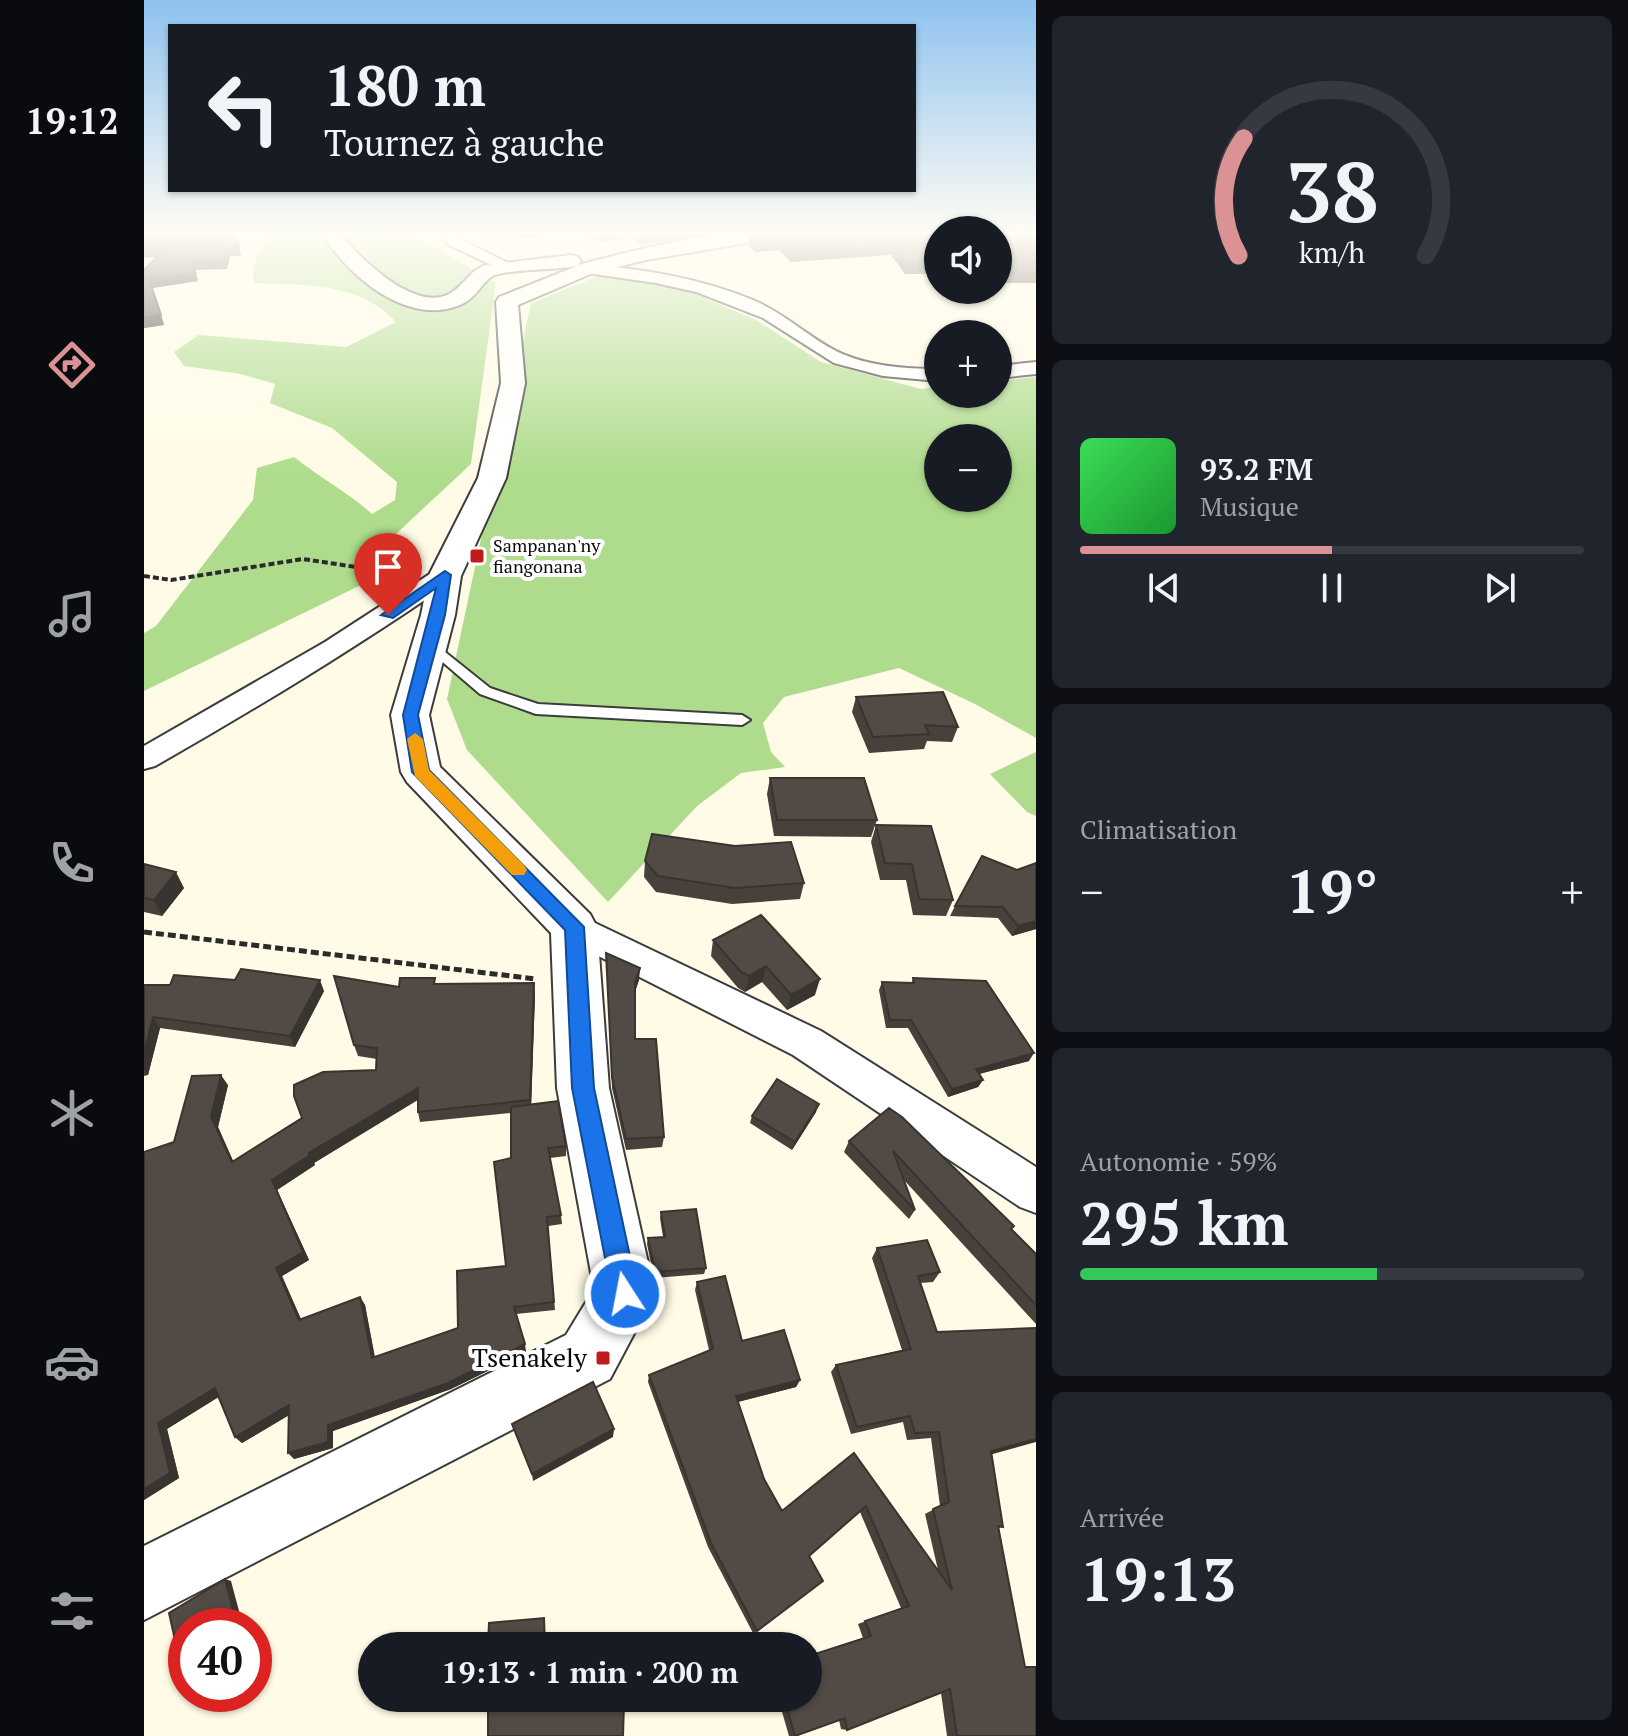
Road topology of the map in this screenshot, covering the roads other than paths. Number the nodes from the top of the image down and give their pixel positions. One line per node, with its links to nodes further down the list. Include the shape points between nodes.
1 (508, 314): 6 (street, via 513,383 492,478)
2 (769, 314): 5 (street, via 832,356)
3 (1036, 368): 4 (street)
4 (1012, 371)
5 (924, 376)
6 (445, 575): 7 (street); 9 (street, via 282,680)
7 (430, 644): 8 (lane, via 485,691 536,709); 10 (street, via 410,715 421,772)
8 (742, 720)
9 (144, 759)
10 (575, 956): 11 (street, via 807,1043); 12 (street, via 583,1088 625,1294 588,1357)
11 (1036, 1192)
12 (144, 1584)

